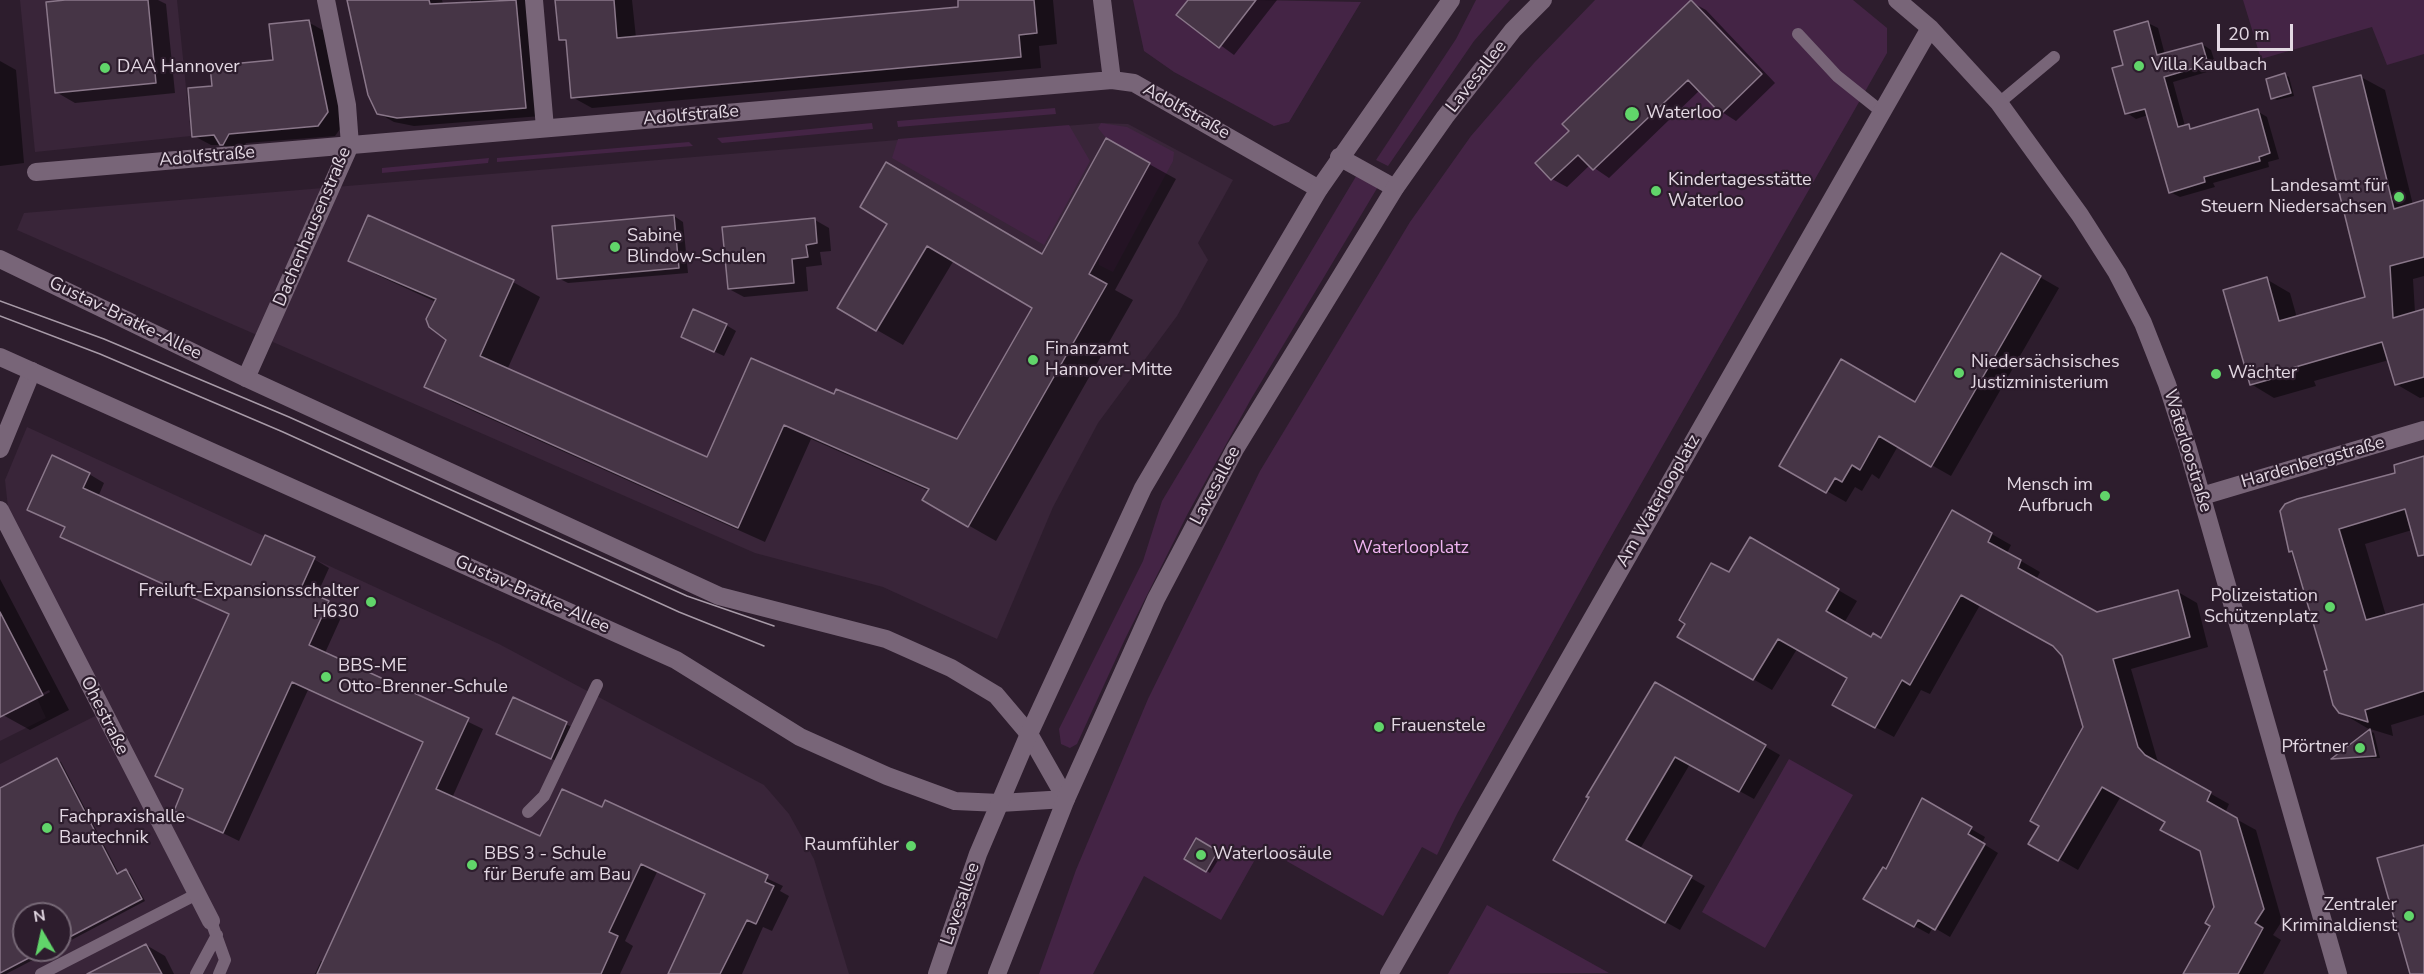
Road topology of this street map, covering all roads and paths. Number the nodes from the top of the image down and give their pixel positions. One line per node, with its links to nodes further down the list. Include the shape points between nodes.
1 (326, 0): 14 (street, Dachenhausenstraße, via 347,105)
2 (534, 0): 13 (street)
3 (1102, 0): 10 (street)
4 (1450, 0): 15 (street, Lavesallee)
5 (1543, 0): 17 (street, Lavesallee, via 1513,30)
6 (1897, 0): 7 (street, Waterloostraße)
7 (1930, 28): 11 (street, Waterloostraße); 12 (street, Am Waterlooplatz)
8 (1798, 34): 12 (lane, via 1837,75)
9 (2054, 57): 11 (lane)
10 (1112, 80): 13 (street, Adolfstraße); 18 (street, Adolfstraße, via 1134,83)
11 (1999, 103): 25 (street, Waterloostraße, via 2080,215 2143,323 2167,384)
12 (1881, 112): 39 (street, Am Waterlooplatz)
13 (545, 128): 14 (street, Adolfstraße)
14 (350, 145): 16 (street, Adolfstraße); 22 (street, Dachenhausenstraße)
15 (1339, 157): 17 (street); 18 (street, Lavesallee)
16 (36, 172)
17 (1395, 188): 29 (street, Lavesallee, via 1235,449 1156,599)
18 (1319, 189): 28 (street, Lavesallee, via 1143,488)
19 (0, 259): 22 (street, Gustav-Bratke-Allee)
20 (0, 357): 21 (street, Gustav-Bratke-Allee)
21 (32, 371): 24 (street); 30 (street, Gustav-Bratke-Allee, via 676,660 800,737 887,776 955,801)
22 (246, 378): 28 (street, Gustav-Bratke-Allee, via 719,596 886,639 951,668 996,695)
23 (2424, 430): 25 (street, Hardenbergstraße)
24 (0, 449)
25 (2202, 496): 40 (street, Waterloostraße)
26 (0, 510): 32 (street, Ohestraße)
27 (597, 686): 31 (lane, via 544,796)
28 (1029, 734): 29 (street); 30 (street, Lavesallee)
29 (1066, 799): 30 (street, Gustav-Bratke-Allee); 38 (street, Lavesallee)
30 (1000, 803): 37 (street, Lavesallee, via 978,854)
31 (528, 812)
32 (197, 894): 33 (street, Ohestraße); 34 (lane)
33 (214, 928): 35 (lane); 36 (lane, via 225,960)
34 (41, 974)
35 (196, 974)
36 (219, 974)
37 (937, 974)
38 (997, 974)
39 (1389, 974)
40 (2338, 974)

